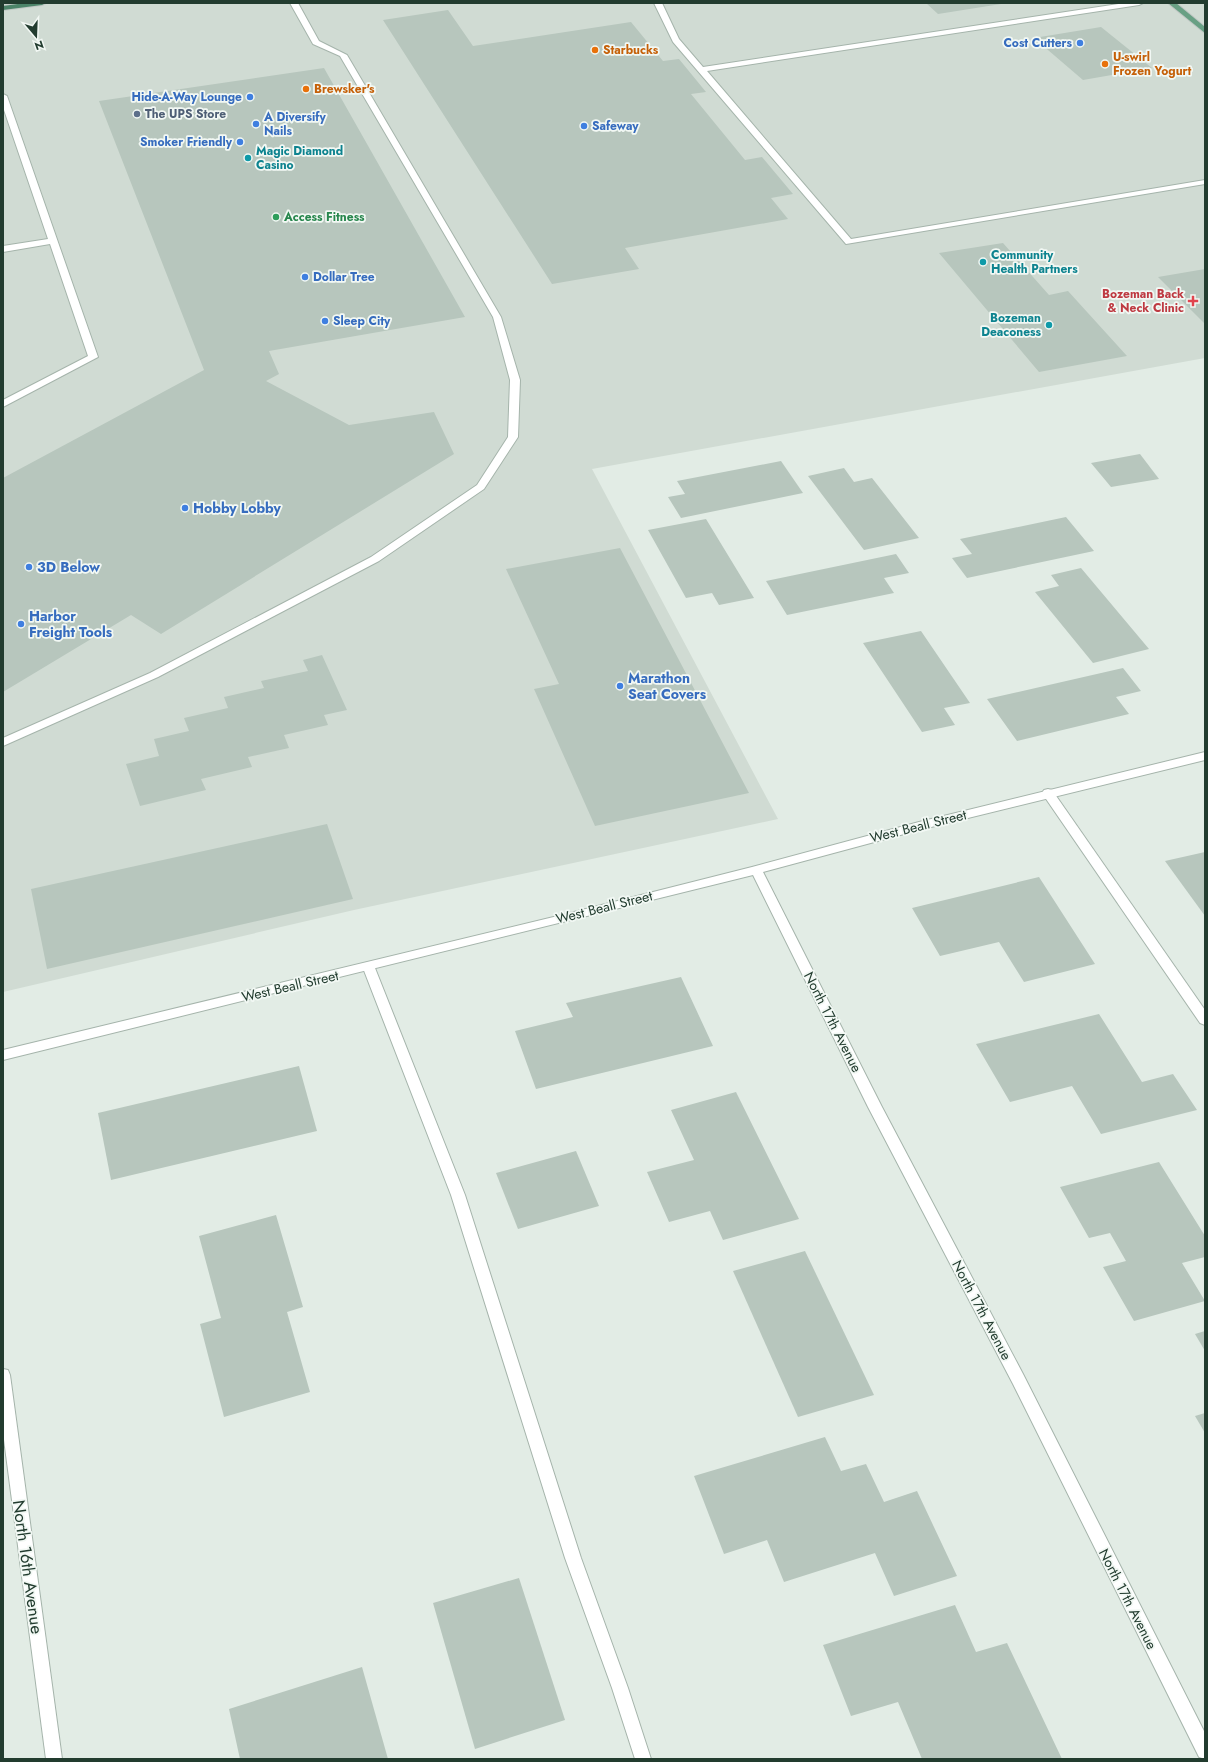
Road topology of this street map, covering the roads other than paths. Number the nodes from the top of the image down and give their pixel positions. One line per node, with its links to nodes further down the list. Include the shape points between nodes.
1 (42, 3): 6 (highway)
2 (294, 3): 14 (street, via 316,42 344,55 497,318 515,380 513,437 481,487 375,560 154,675)
3 (658, 3): 8 (street, via 676,40)
4 (1139, 3): 8 (street)
5 (1172, 3): 7 (main road)
6 (3, 8)
7 (1205, 31)
8 (701, 70): 10 (street, via 849,242)
9 (3, 96): 11 (street)
10 (1205, 182)
11 (53, 241): 12 (street); 13 (street, via 93,357)
12 (3, 249)
13 (3, 404)
14 (3, 742)
15 (1205, 756): 16 (street, West Beall Street)
16 (1048, 793): 17 (street, West Beall Street, via 876,836); 19 (street)
17 (756, 870): 18 (street, West Beall Street); 22 (street, North 17th Avenue, via 875,1107 1018,1379)
18 (369, 968): 20 (street, West Beall Street); 24 (street, via 458,1195 573,1558)
19 (1205, 1020)
20 (3, 1055)
21 (3, 1375): 23 (street, North 16th Avenue)
22 (1205, 1751)
23 (54, 1759)
24 (643, 1759)

